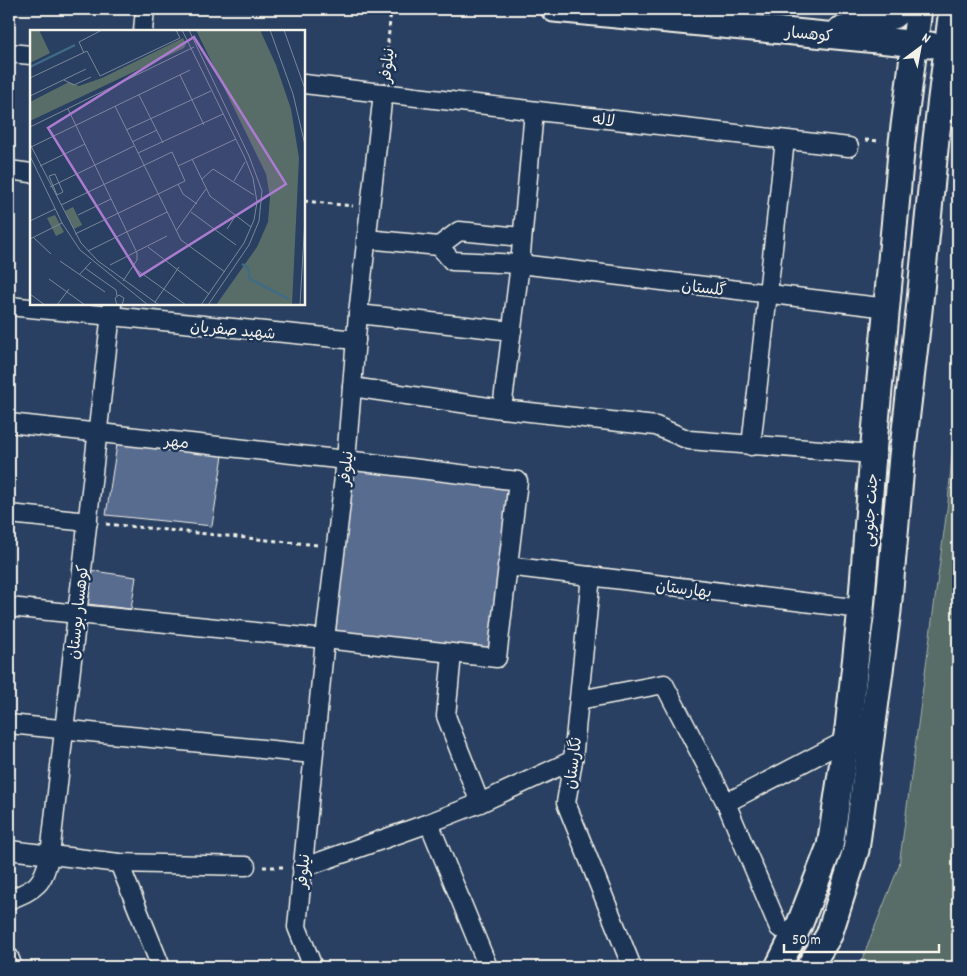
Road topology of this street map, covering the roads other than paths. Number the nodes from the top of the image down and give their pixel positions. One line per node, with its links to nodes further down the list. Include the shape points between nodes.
1 (145, 9): 6 (street)
2 (554, 9): 7 (main road, کوهسار)
3 (901, 9): 7 (main road, via 893,16)
4 (919, 9): 8 (main road, جنت جنوبی)
5 (952, 9): 9 (main road, جنت جنوبی)
6 (143, 30)
7 (823, 34): 8 (main road, کوهسار)
8 (914, 42): 9 (main road, کوهسار); 25 (main road, جنت جنوبی)
9 (947, 48): 69 (main road, جنت جنوبی, via 888,611 856,850 829,935)
10 (9, 52): 11 (street)
11 (30, 55)
12 (305, 84): 13 (street, لاله)
13 (383, 93): 14 (street, لاله); 20 (street, نیلوفر)
14 (534, 111): 15 (street, لاله); 19 (street)
15 (785, 140): 16 (street, لاله); 23 (street)
16 (849, 147)
17 (9, 170): 18 (street)
18 (30, 173)
19 (522, 237): 21 (street, via 459,231); 22 (street)
20 (366, 239): 21 (street); 27 (street, نیلوفر)
21 (439, 246): 22 (street, گلستان, via 452,261)
22 (520, 264): 23 (street, گلستان); 28 (street)
23 (768, 295): 25 (street, گلستان); 34 (street)
24 (9, 306): 26 (street, شهید صفریان)
25 (888, 308): 35 (main road, جنت جنوبی)
26 (111, 310): 29 (street, شهید صفریان); 33 (street, کوهسار بوستان)
27 (358, 314): 28 (street); 29 (street, نیلوفر)
28 (512, 331): 31 (street)
29 (356, 340): 30 (street, نیلوفر)
30 (352, 387): 31 (street); 36 (street, نیلوفر)
31 (502, 409): 34 (street, via 656,426 690,440)
32 (9, 423): 33 (street, مهر)
33 (98, 432): 36 (street, مهر); 38 (street, کوهسار بوستان)
34 (751, 446): 35 (street)
35 (873, 454): 42 (main road, جنت جنوبی)
36 (346, 460): 39 (street, مهر, via 518,481); 44 (street, نیلوفر)
37 (9, 514): 38 (street)
38 (88, 522): 43 (street, کوهسار بوستان)
39 (507, 566): 40 (street, بهارستان); 45 (street, via 497,658)
40 (591, 576): 42 (street, بهارستان); 46 (street, نگارستان)
41 (9, 607): 43 (street)
42 (861, 609): 68 (main road, جنت جنوبی, via 848,728 830,846 800,924)
43 (77, 614): 44 (street); 48 (street, کوهسار بوستان)
44 (325, 639): 45 (street); 50 (street, نیلوفر)
45 (452, 654): 52 (street, via 446,716)
46 (579, 700): 51 (street, نگارستان); 53 (street, via 664,684)
47 (9, 724): 48 (street)
48 (64, 730): 50 (street); 56 (street, کوهسار بوستان)
49 (837, 745): 53 (street)
50 (313, 754): 59 (street, نیلوفر)
51 (573, 760): 52 (street); 67 (street, نگارستان, via 566,803)
52 (480, 803): 54 (street)
53 (726, 803): 61 (street)
54 (429, 823): 59 (street); 66 (street)
55 (9, 850): 56 (street)
56 (50, 855): 57 (street); 60 (street, کوهسار بوستان, via 45,876 32,890)
57 (119, 862): 58 (street); 64 (street)
58 (246, 866)
59 (302, 868): 65 (street, نیلوفر, via 297,927)
60 (9, 900)
61 (779, 928)
62 (9, 957): 63 (street)
63 (13, 967)
64 (161, 967)
65 (313, 967)
66 (488, 967)
67 (632, 967)
68 (778, 967)
69 (810, 967)

